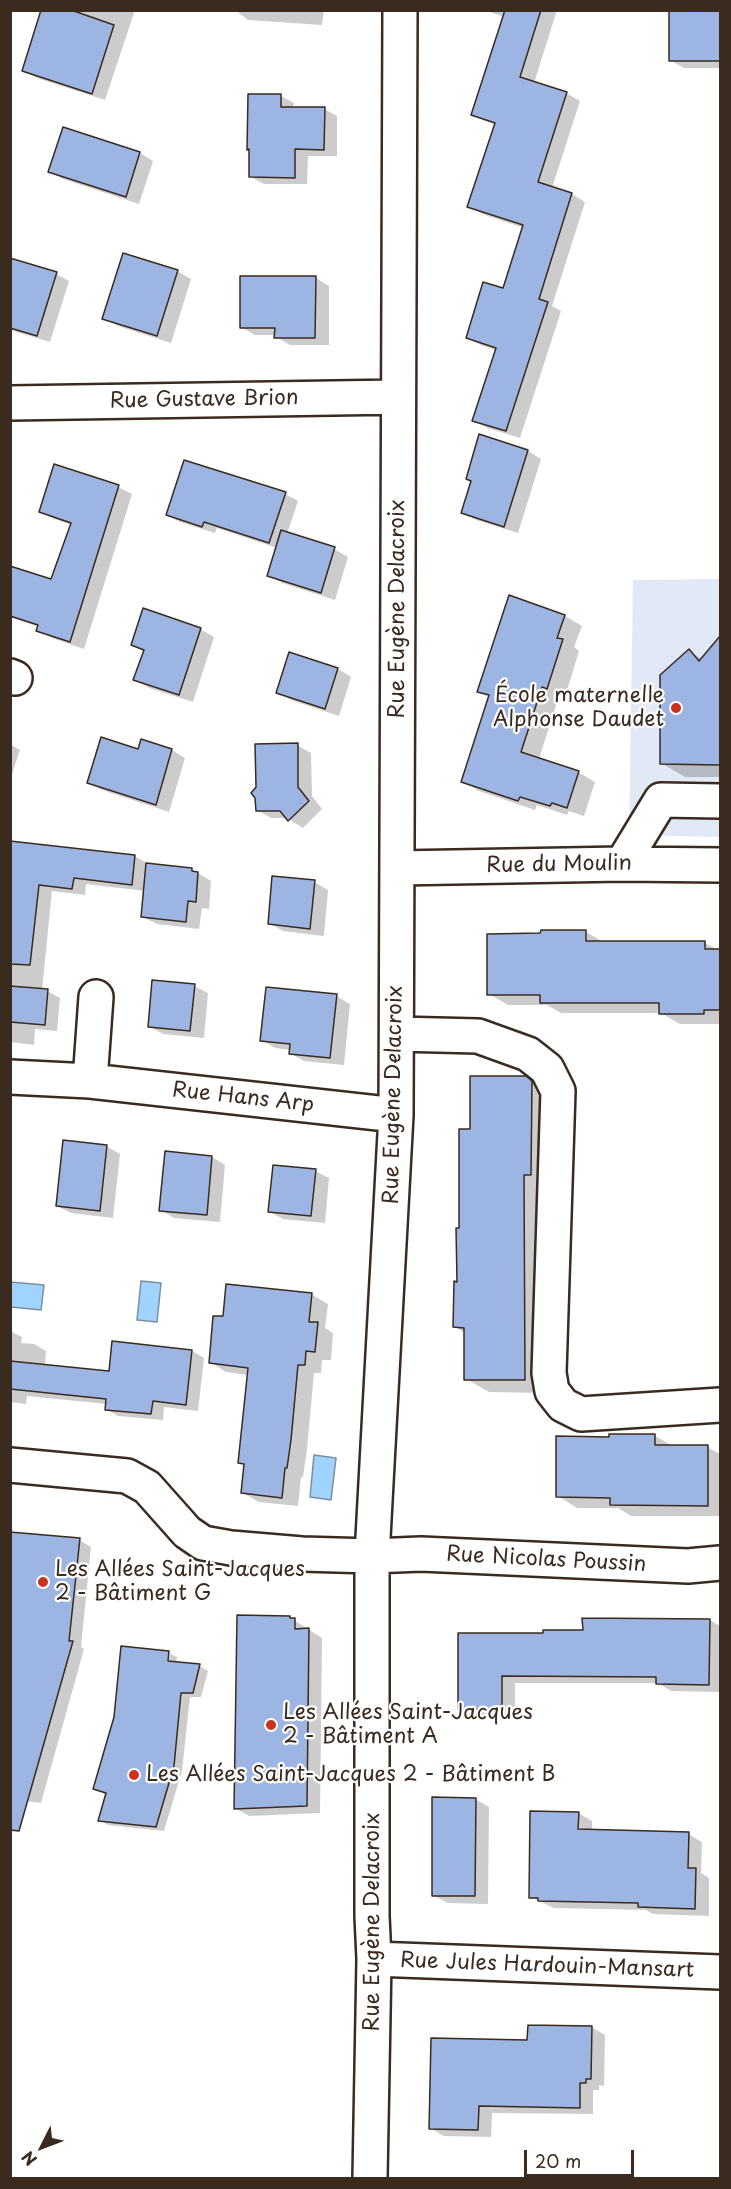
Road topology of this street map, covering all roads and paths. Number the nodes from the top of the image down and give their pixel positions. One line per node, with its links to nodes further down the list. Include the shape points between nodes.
1 (400, 10): 2 (street, Rue Eugène Delacroix)
2 (398, 397): 3 (street, Rue Gustave Brion); 7 (street, Rue Eugène Delacroix)
3 (10, 403)
4 (720, 801): 5 (street, via 661,800)
5 (622, 864): 6 (street, Rue du Moulin); 7 (street, Rue du Moulin)
6 (720, 865)
7 (397, 868): 9 (street, Rue Eugène Delacroix)
8 (96, 997): 11 (street)
9 (397, 1034): 12 (street, Rue Eugène Delacroix); 13 (street, via 478,1036 528,1054 547,1069 558,1090 549,1373 552,1391 563,1405 581,1414)
10 (10, 1077): 11 (street, Rue Hans Arp)
11 (90, 1081): 12 (street, Rue Hans Arp)
12 (396, 1114): 15 (street, Rue Eugène Delacroix)
13 (720, 1405)
14 (10, 1465): 15 (street, Rue Nicolas Poussin, via 128,1476 147,1487 187,1532 203,1543 302,1554)
15 (372, 1556): 16 (street, Rue Nicolas Poussin, via 421,1554 688,1566); 17 (street, Rue Eugène Delacroix)
16 (720, 1563)
17 (374, 1959): 18 (street, Rue Jules Hardouin-Mansart); 19 (street, Rue Eugène Delacroix)
18 (720, 1972)
19 (370, 2178)

